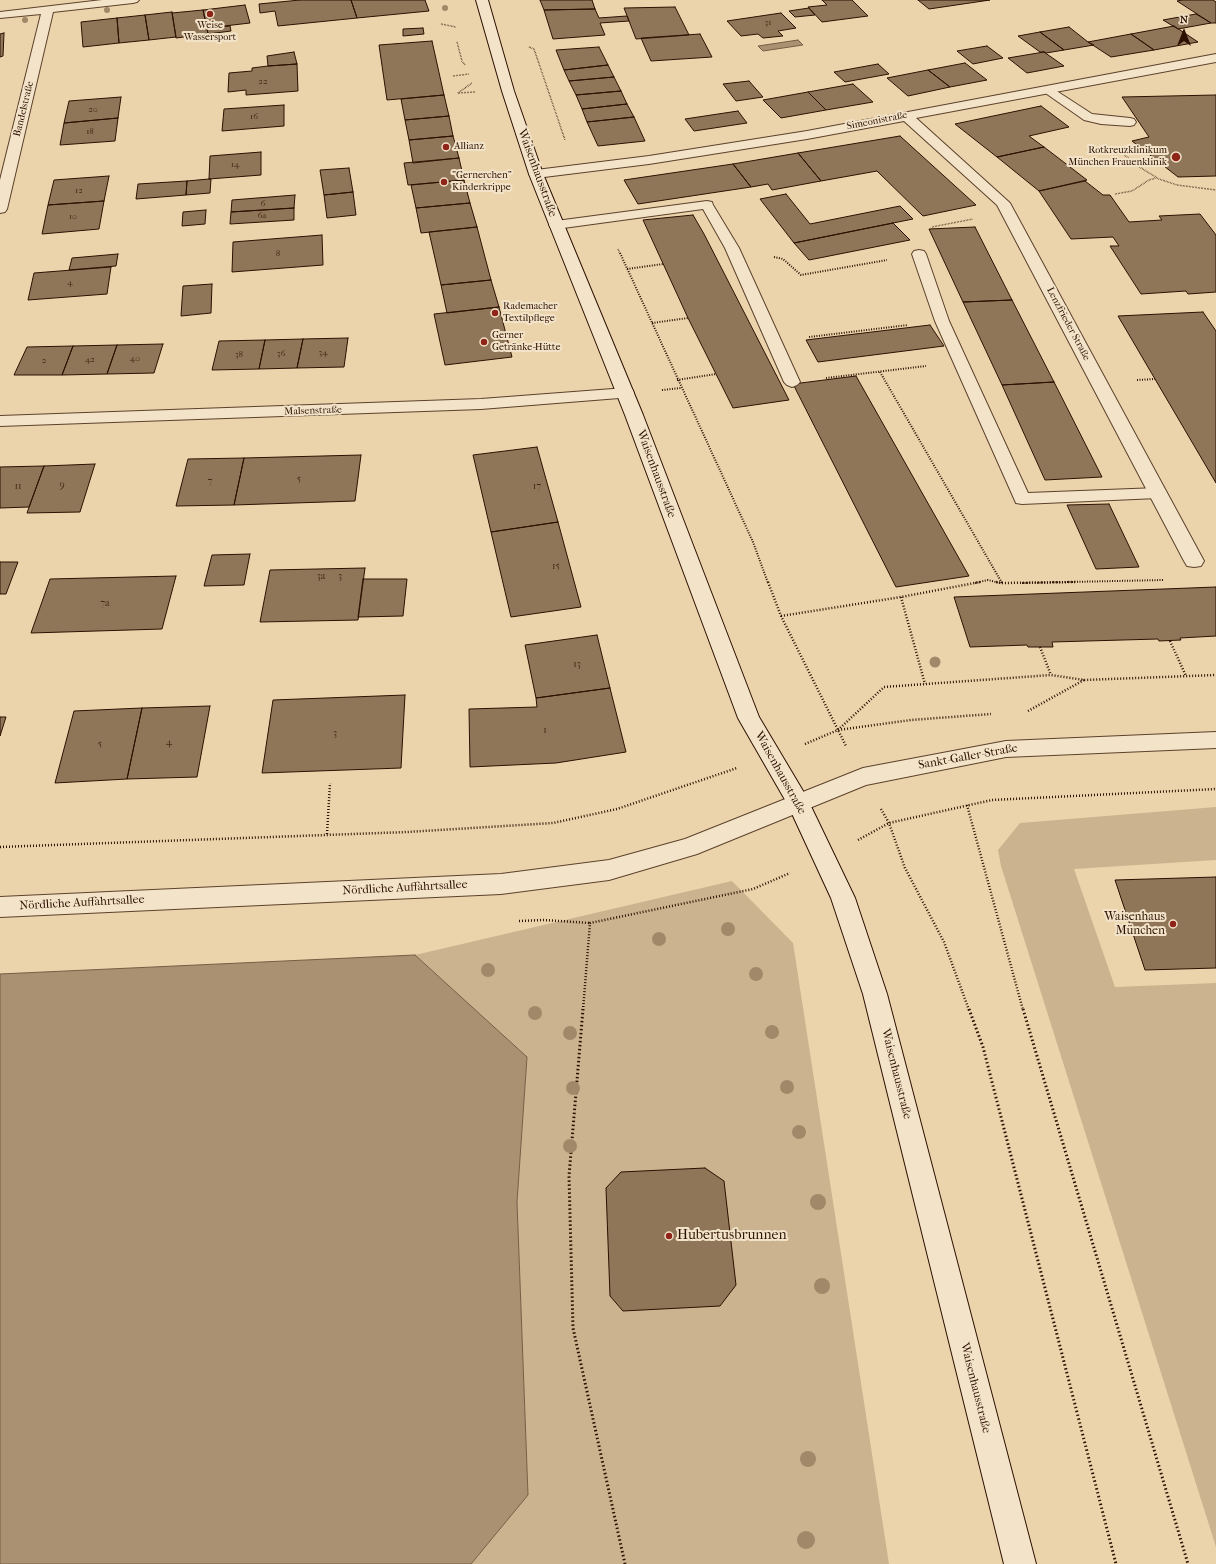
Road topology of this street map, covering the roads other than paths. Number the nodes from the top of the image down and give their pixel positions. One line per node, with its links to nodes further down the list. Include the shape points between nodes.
1 (133, 0): 3 (street)
2 (482, 0): 9 (street, Waisenhausstraße, via 508,91)
3 (48, 9): 4 (street); 10 (street, Bandelstraße)
4 (0, 15)
5 (1216, 58): 6 (street, Simeonistraße)
6 (1048, 90): 7 (street, Simeonistraße); 8 (lane, via 1082,114 1101,120)
7 (906, 116): 9 (street, Simeonistraße, via 649,160); 16 (street, Lenzfrieder Straße, via 1003,202)
8 (1130, 122)
9 (536, 174): 11 (street, Waisenhausstraße)
10 (0, 209)
11 (556, 225): 13 (lane, via 707,206 732,248); 14 (street, Waisenhausstraße)
12 (919, 254): 16 (lane, via 942,321 1022,499)
13 (792, 382)
14 (626, 393): 15 (street, Malsenstraße, via 481,404); 19 (street, Waisenhausstraße, via 750,718)
15 (0, 421)
16 (1158, 493): 17 (street, Lenzfrieder Straße)
17 (1194, 561)
18 (1216, 740): 19 (street, Sankt-Galler-Straße, via 1006,749 863,777)
19 (798, 802): 20 (street, Nördliche Auffahrtsallee, via 689,847 609,870 501,884); 21 (street, Waisenhausstraße, via 843,898 875,994)
20 (0, 907)
21 (1020, 1564)

